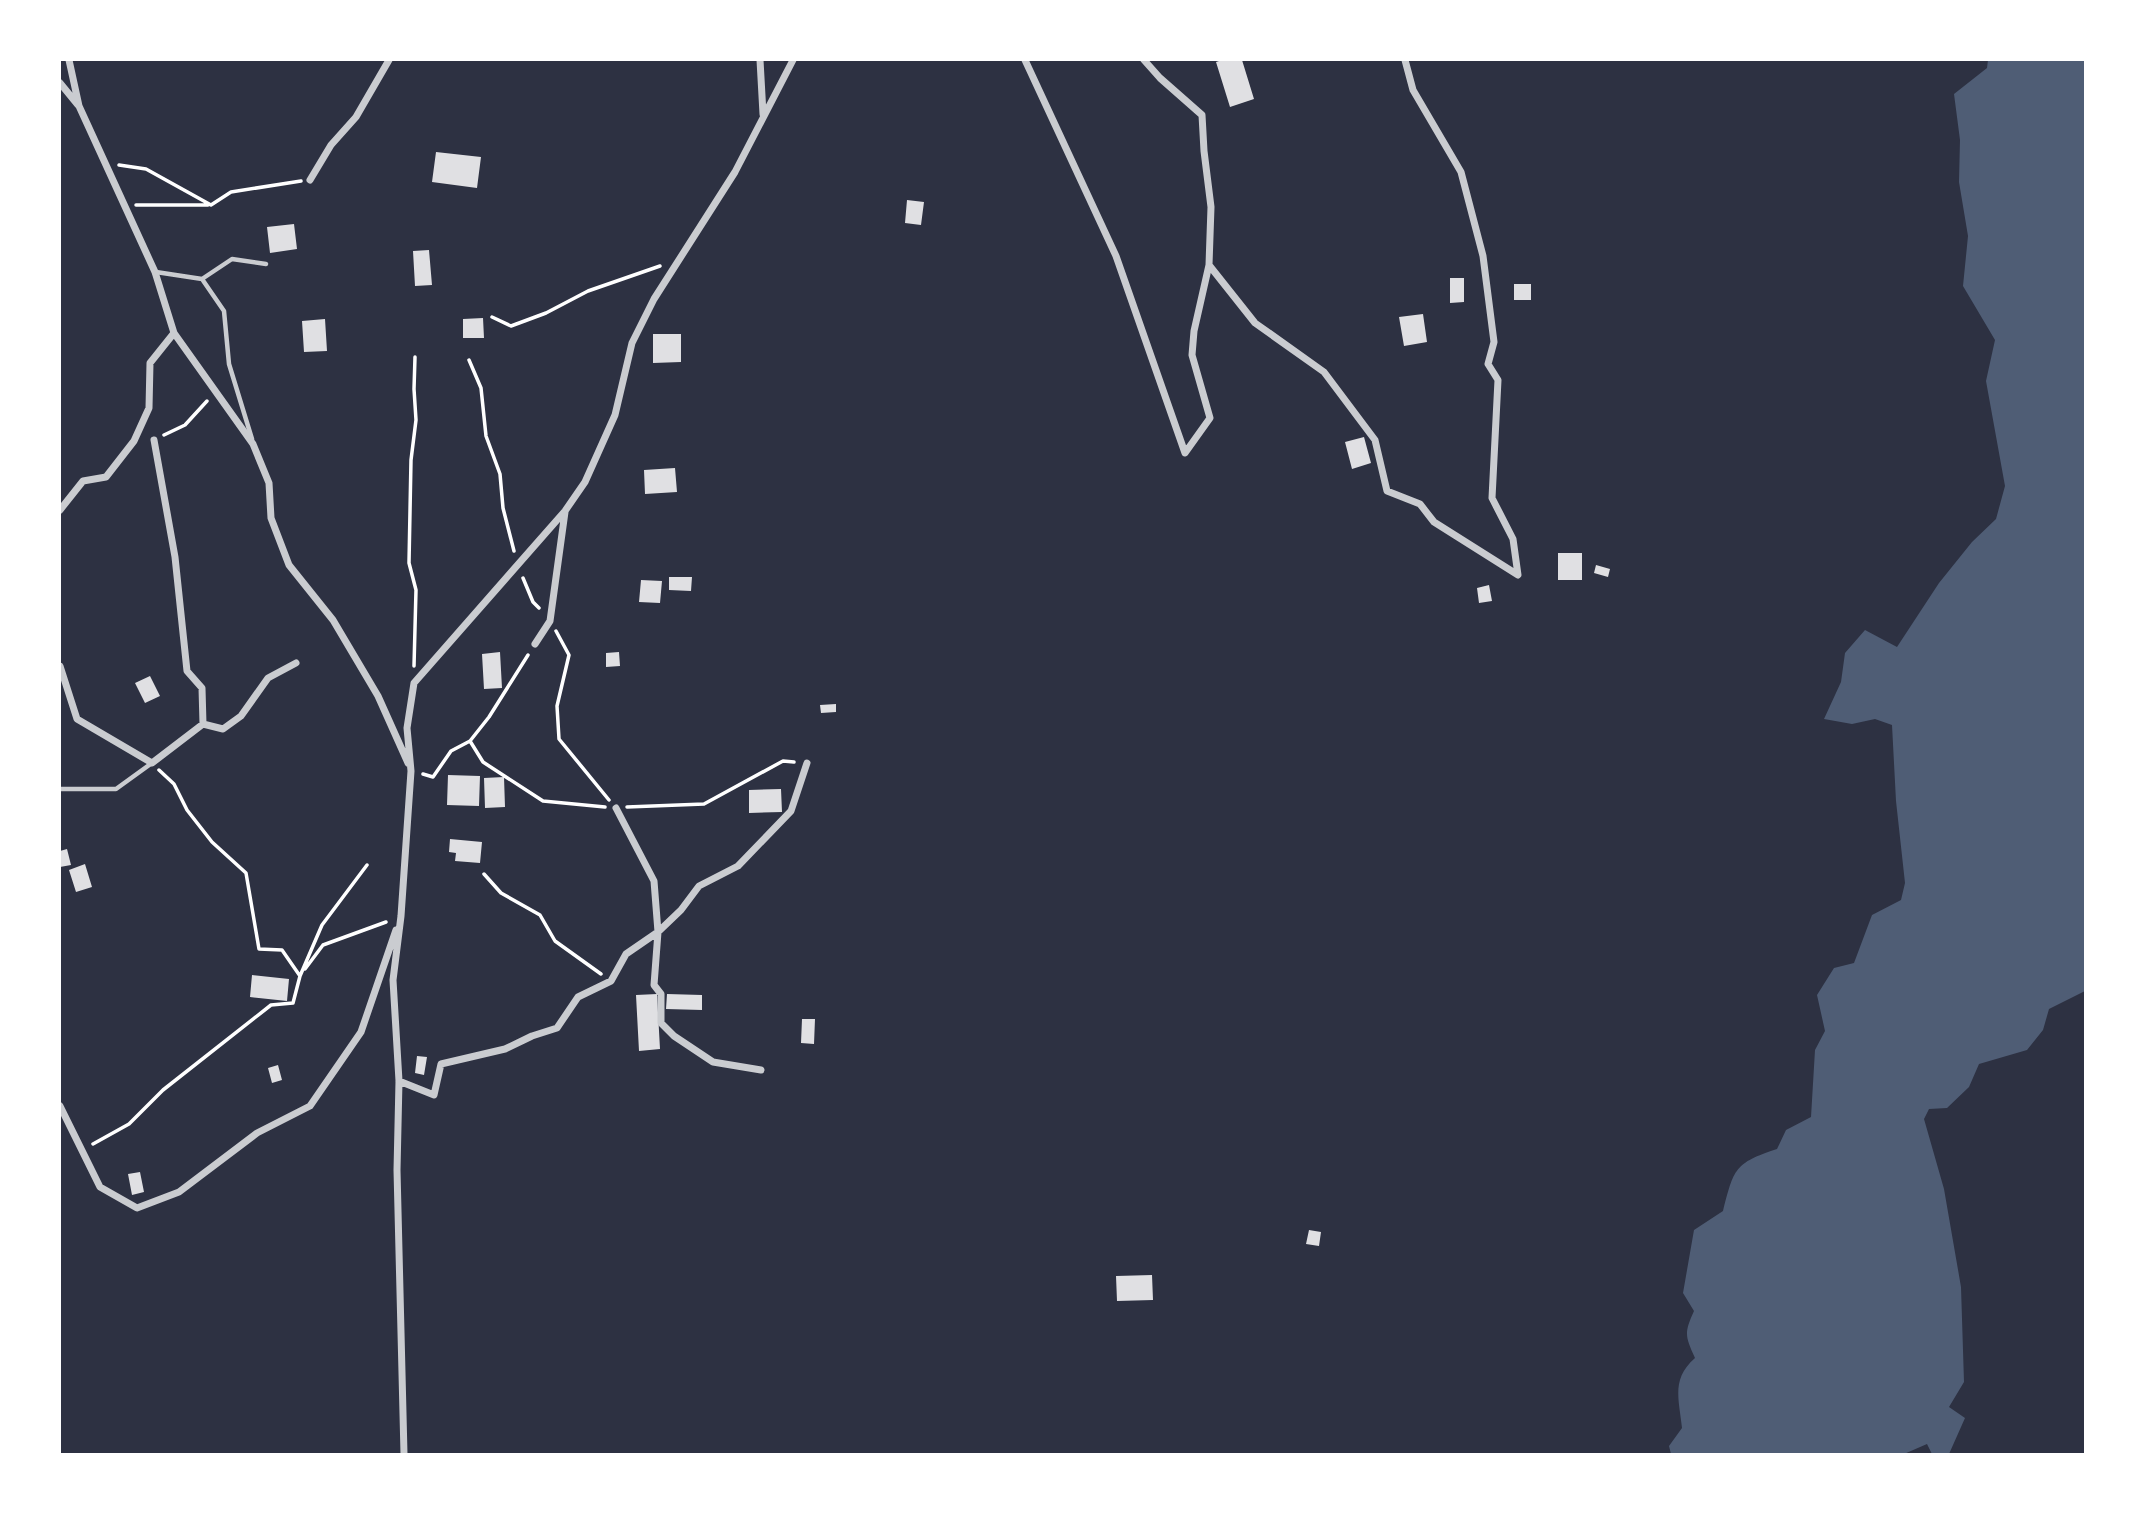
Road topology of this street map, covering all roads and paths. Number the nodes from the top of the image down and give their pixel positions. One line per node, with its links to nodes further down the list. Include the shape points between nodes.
1 (69, 60): 9 (street)
2 (390, 60): 12 (street)
3 (760, 60): 10 (street)
4 (793, 60): 10 (street)
5 (1025, 60): 17 (street, via 1116,256 1185,453 1210,418 1192,355)
6 (1144, 60): 17 (street, via 1202,115 1211,207)
7 (1405, 60): 17 (street, via 1413,90 1461,172 1483,256 1494,342 1488,364 1497,380 1492,498 1513,539 1518,575 1434,522 1420,504 1387,491 1375,440 1324,372 1255,323)
8 (60, 83): 9 (street)
9 (79, 106): 11 (street)
10 (763, 114): 15 (street, via 735,172)
11 (107, 164): 13 (street); 14 (path, via 146,169)
12 (310, 180): 14 (path, via 231,192)
13 (125, 205): 14 (path); 18 (street)
14 (211, 205)
15 (678, 258): 20 (path, via 511,326); 28 (street, via 632,343 615,415 585,482)
16 (266, 264): 19 (lane, via 232,260)
17 (1209, 265)
18 (155, 272): 19 (lane); 21 (street)
19 (202, 279): 26 (lane, via 224,311 229,363)
20 (492, 317)
21 (174, 333): 24 (street); 27 (street, via 150,363 149,408 134,441 106,477 83,481)
22 (415, 357): 34 (path, via 409,563 416,590)
23 (469, 360): 29 (path, via 481,388 486,436 500,474 503,509)
24 (216, 392): 25 (path, via 185,425); 26 (street)
25 (154, 440): 35 (street, via 175,557 187,671 202,688)
26 (253, 444): 39 (street, via 268,483 271,518 289,565 333,620 372,685)
27 (60, 510)
28 (565, 511): 29 (street); 30 (street)
29 (518, 567): 30 (path, via 533,602); 34 (street)
30 (550, 621): 31 (street); 41 (path, via 569,655 557,706 559,740)
31 (536, 643): 36 (path)
32 (296, 663): 35 (street, via 268,678 241,716 223,729)
33 (60, 666): 37 (street, via 77,719)
34 (414, 683): 39 (street, via 407,728)
35 (203, 724): 37 (street)
36 (470, 741): 39 (path, via 451,751 433,777); 41 (path, via 483,762 543,801)
37 (152, 763): 40 (lane, via 116,789); 46 (path, via 174,784 212,842 246,873 259,949 282,950)
38 (807, 763): 41 (path, via 783,761 704,804); 45 (street, via 791,811 738,866 699,886)
39 (411, 771): 44 (street)
40 (60, 789)
41 (616, 808): 45 (street, via 654,881)
42 (367, 865): 46 (path, via 322,925)
43 (484, 874): 47 (path, via 501,893 540,915 555,941)
44 (401, 916): 46 (path, via 323,945); 49 (street, via 393,980); 51 (street, via 361,1032 310,1106 257,1133 179,1192 137,1208 100,1187)
45 (658, 932): 47 (street, via 626,954); 48 (street, via 654,985 661,994 661,1023 713,1062)
46 (300, 976): 51 (path, via 293,1003 271,1005 163,1090 129,1124)
47 (611, 981): 49 (street, via 578,997 556,1028 505,1049 441,1064 434,1095)
48 (761, 1070)
49 (400, 1081): 52 (street, via 397,1170)
50 (60, 1106): 51 (street)
51 (80, 1150)
52 (404, 1454)

